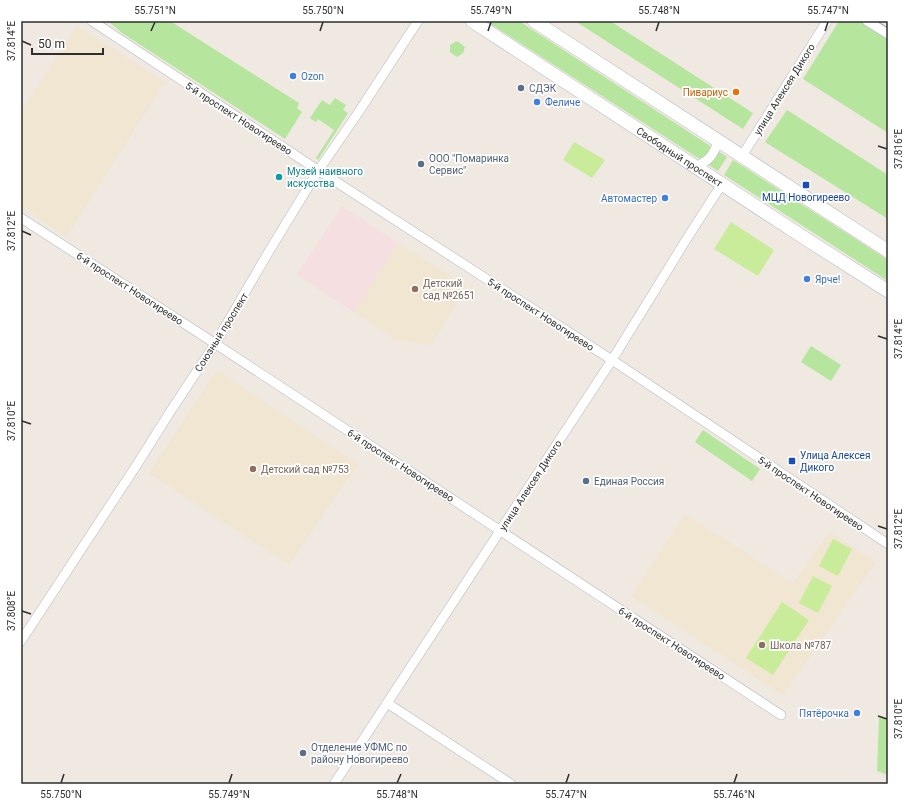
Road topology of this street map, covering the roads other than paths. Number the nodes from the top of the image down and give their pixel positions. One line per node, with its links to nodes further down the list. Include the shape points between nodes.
1 (92, 21): 11 (street, 5-й проспект Новогиреево)
2 (418, 21): 11 (street, Союзный проспект)
3 (472, 21): 10 (main road, Свободный проспект)
4 (534, 21): 8 (main road)
5 (827, 21): 9 (street, улица Алексея Дикого)
6 (867, 21): 7 (street)
7 (888, 34)
8 (719, 141): 9 (main road); 10 (street, via 708,161)
9 (742, 156): 14 (main road)
10 (696, 168): 12 (main road, Свободный проспект)
11 (318, 171): 16 (street, Союзный проспект); 17 (street, 5-й проспект Новогиреево)
12 (722, 184): 15 (main road, Свободный проспект); 17 (street, улица Алексея Дикого)
13 (21, 218): 16 (street, 6-й проспект Новогиреево)
14 (888, 251)
15 (888, 291)
16 (215, 344): 18 (street, 6-й проспект Новогиреево); 20 (street, Союзный проспект)
17 (612, 360): 18 (street, улица Алексея Дикого); 19 (street, 5-й проспект Новогиреево)
18 (500, 530): 21 (street, улица Алексея Дикого); 22 (street, 6-й проспект Новогиреево)
19 (888, 544)
20 (21, 641)
21 (387, 703): 23 (street, улица Алексея Дикого); 24 (street)
22 (781, 715)
23 (334, 784)
24 (511, 784)

